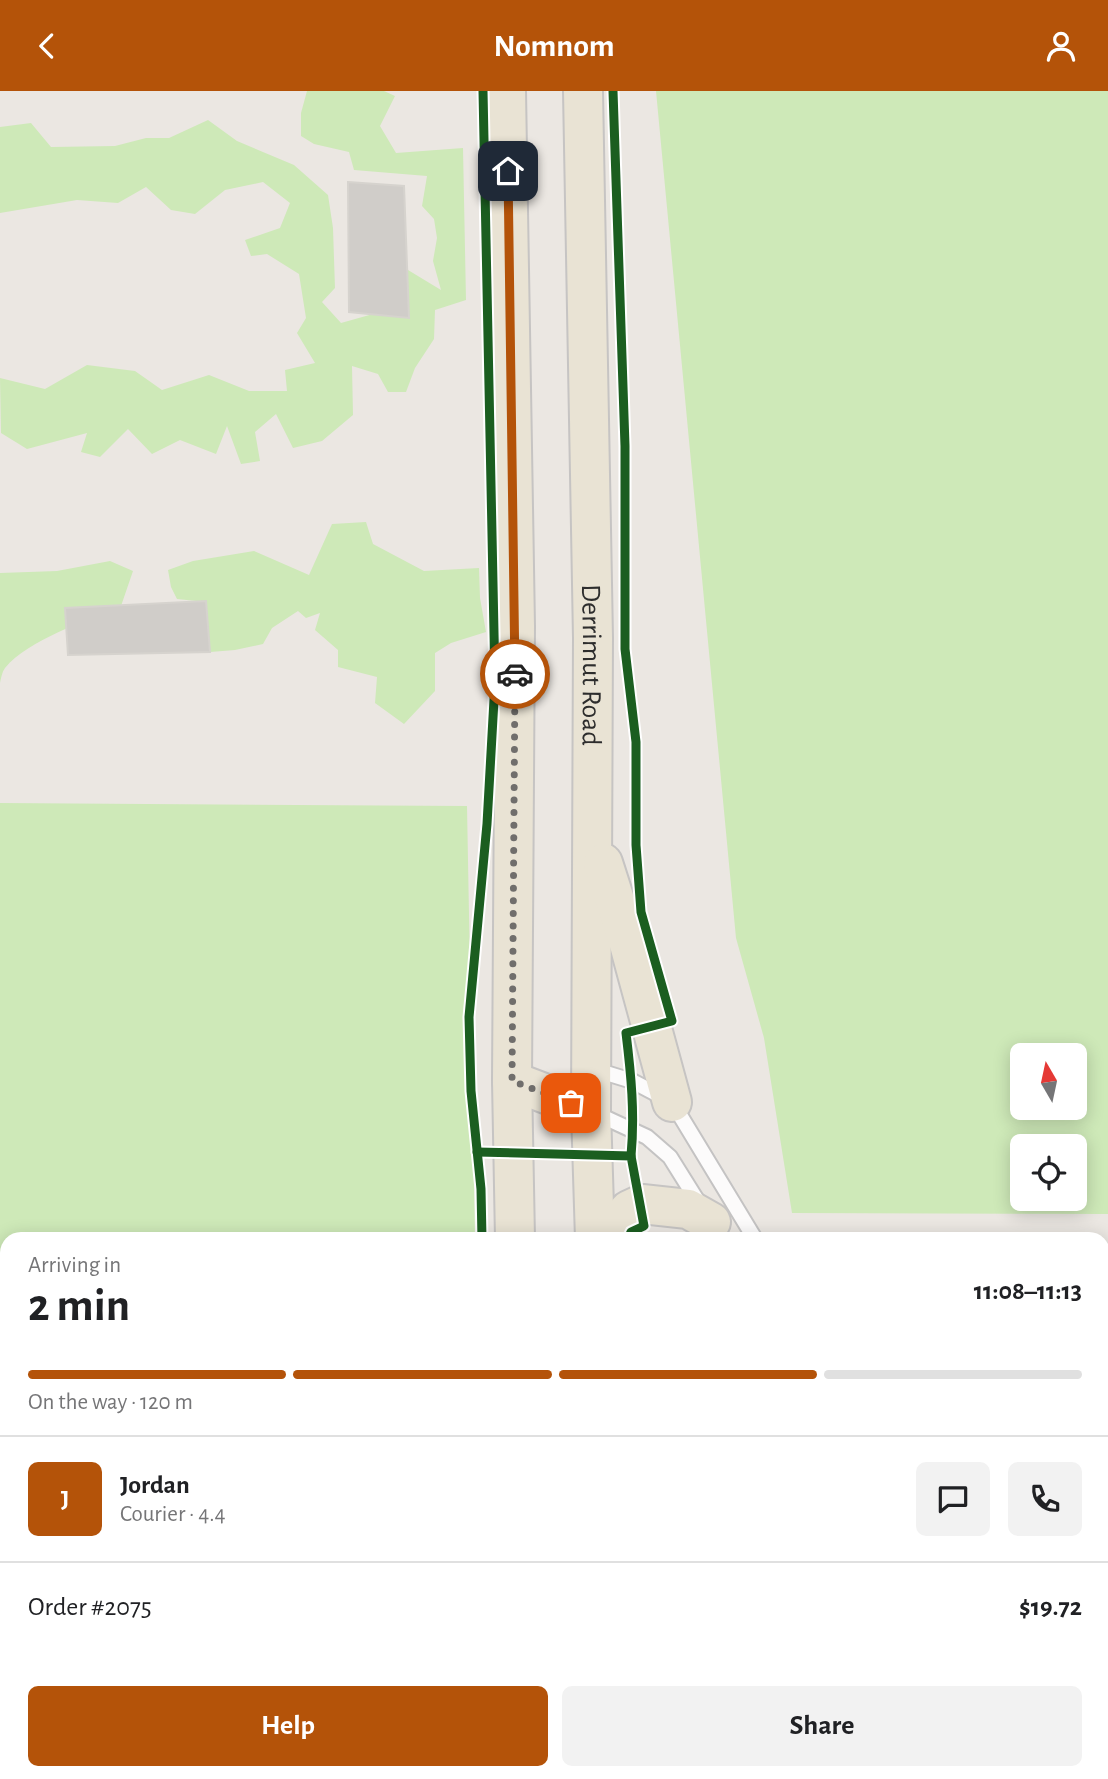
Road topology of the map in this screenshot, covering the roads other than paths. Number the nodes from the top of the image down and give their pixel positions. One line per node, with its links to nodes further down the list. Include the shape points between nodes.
1 (506, 91): 5 (main road, via 515,626)
2 (583, 91): 3 (main road, Derrimut Road)
3 (593, 831): 4 (main road, Derrimut Road); 6 (main road)
4 (592, 1068): 5 (main road); 6 (lane, via 632,1081); 7 (main road, Derrimut Road)
5 (512, 1081): 7 (main road); 9 (main road)
6 (672, 1102): 12 (lane)
7 (591, 1111): 8 (lane, via 647,1137 670,1157); 10 (main road, Derrimut Road)
8 (713, 1226): 11 (main road, via 688,1209 642,1204 629,1210)
9 (516, 1232)
10 (595, 1232)
11 (612, 1232)
12 (751, 1232)

